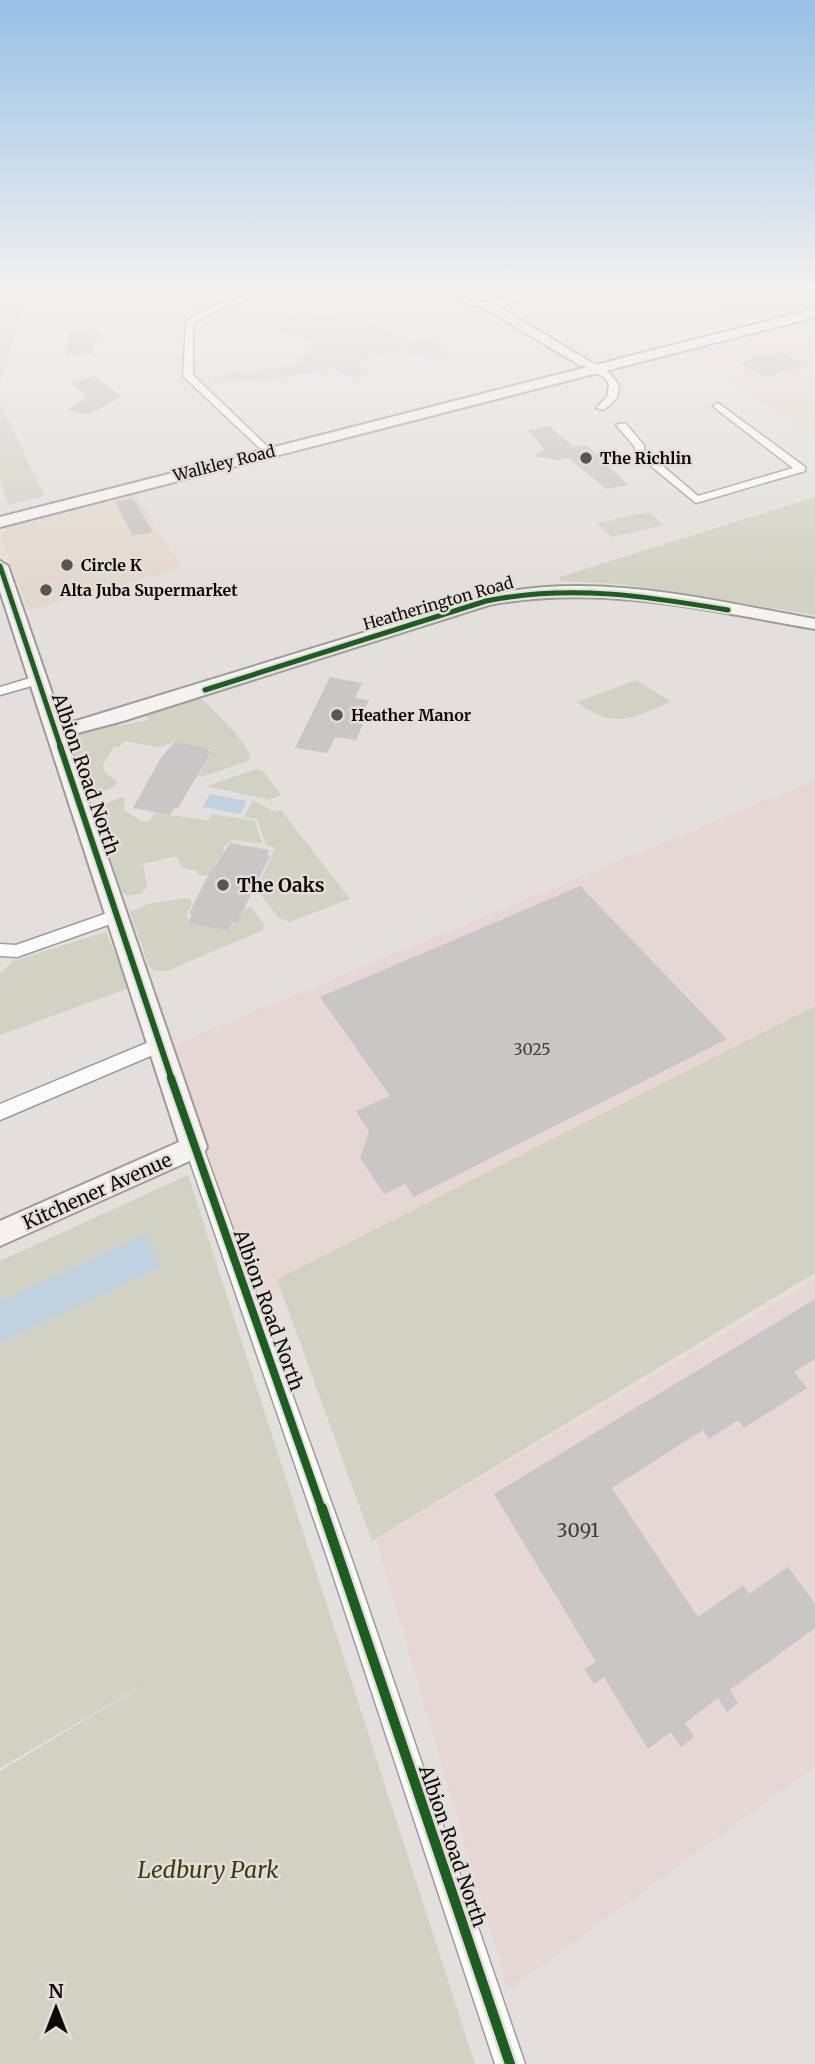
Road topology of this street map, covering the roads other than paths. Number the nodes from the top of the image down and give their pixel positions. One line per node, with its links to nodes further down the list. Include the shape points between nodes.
1 (197, 387): 5 (street)
2 (506, 387): 5 (street, Walkley Road)
3 (614, 387): 4 (street, via 611,416 639,451 696,500 801,469)
4 (718, 407)
5 (264, 448): 6 (street, Walkley Road); 7 (street, Walkley Road)
6 (0, 513)
7 (0, 522)
8 (0, 566): 10 (street, Albion Road North)
9 (815, 624): 12 (street, Heatherington Road, via 617,592 571,588 526,592)
10 (37, 680): 11 (street); 12 (street, Albion Road North)
11 (0, 691)
12 (58, 732): 13 (street, Albion Road North)
13 (116, 916): 14 (street, via 18,951); 15 (street, Albion Road North)
14 (0, 950)
15 (161, 1044): 16 (street); 17 (street, Albion Road North)
16 (0, 1112)
17 (194, 1147): 18 (street, Kitchener Avenue); 19 (street, Albion Road North, via 341,1560)
18 (0, 1234)
19 (510, 2064)

